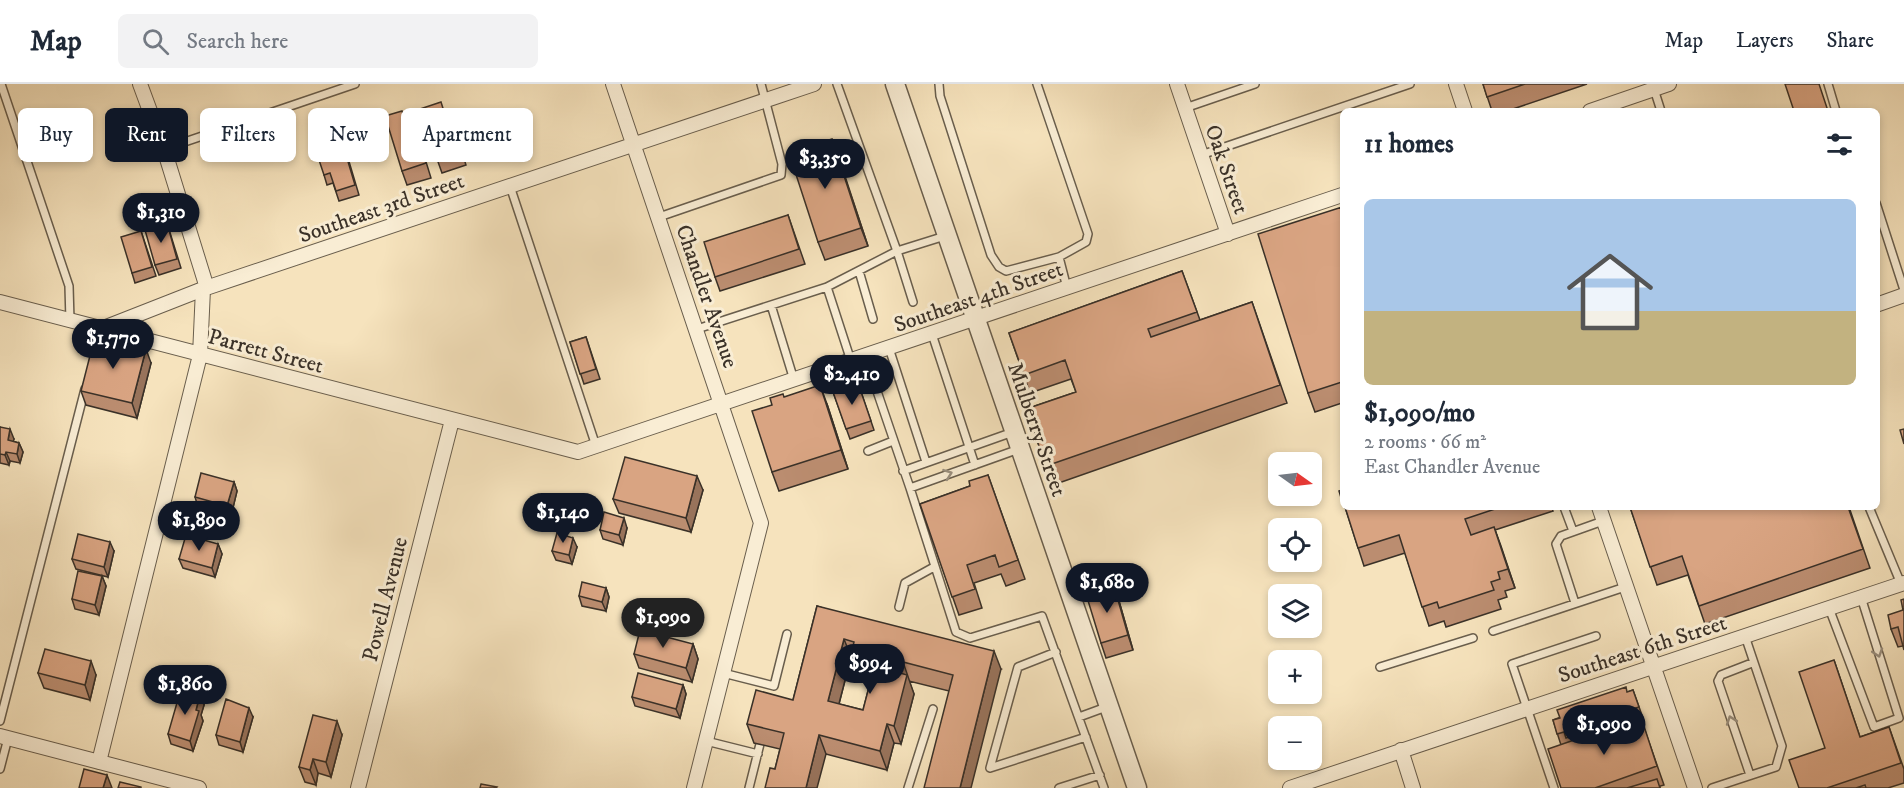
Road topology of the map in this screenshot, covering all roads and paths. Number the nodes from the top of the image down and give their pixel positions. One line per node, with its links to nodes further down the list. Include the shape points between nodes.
1 (1, 84): 49 (lane, via 69,286)
2 (140, 84): 19 (street)
3 (355, 84): 25 (lane)
4 (614, 84): 26 (street, Chandler Avenue)
5 (761, 84): 18 (lane)
6 (814, 84): 18 (street, Southeast 3rd Street)
7 (837, 84): 35 (lane)
8 (896, 84): 34 (street, Mulberry Street)
9 (939, 84): 36 (lane, via 991,255 999,267 1006,271)
10 (1037, 84): 36 (lane, via 1088,234 1086,242)
11 (1177, 84): 20 (street, Oak Street)
12 (1254, 84): 20 (lane)
13 (1410, 84): 27 (lane)
14 (1456, 84): 21 (street)
15 (1669, 84): 17 (street)
16 (1828, 84): 24 (lane)
17 (1654, 89): 22 (street); 23 (lane)
18 (765, 100): 26 (street, Southeast 3rd Street); 31 (lane, via 782,164 781,175)
19 (149, 108)
20 (1185, 108): 27 (street, Oak Street)
21 (1464, 108)
22 (1599, 108)
23 (1660, 108)
24 (1835, 108)
25 (188, 141)
26 (634, 145): 29 (street, Southeast 3rd Street); 31 (street, Chandler Avenue)
27 (1201, 155): 33 (street, Oak Street)
28 (168, 162): 40 (street)
29 (510, 186): 40 (street, Southeast 3rd Street); 63 (lane)
30 (1340, 196): 33 (street, Southeast 4th Street)
31 (659, 217): 50 (street, Chandler Avenue)
32 (1880, 219): 41 (lane)
33 (1228, 234): 39 (street, Southeast 4th Street)
34 (946, 236): 35 (lane); 48 (street, Mulberry Street)
35 (897, 251): 37 (lane); 44 (lane)
36 (1059, 257): 39 (lane)
37 (859, 271): 38 (lane); 47 (lane)
38 (827, 287): 46 (lane); 56 (lane)
39 (1067, 288): 48 (street, Southeast 4th Street)
40 (205, 289): 51 (street, Southeast 3rd Street); 54 (street)
41 (1904, 290)
42 (1904, 295): 45 (street)
43 (0, 302): 49 (street, Parrett Street)
44 (913, 302)
45 (1880, 304)
46 (771, 305): 50 (lane); 58 (lane)
47 (873, 319)
48 (975, 320): 52 (street, Southeast 4th Street); 61 (street, Mulberry Street)
49 (70, 321): 51 (street, Parrett Street)
50 (697, 329): 59 (street, Chandler Avenue)
51 (100, 333): 54 (street, Parrett Street)
52 (932, 334): 53 (street, Southeast 4th Street); 64 (lane)
53 (889, 348): 55 (street, Southeast 4th Street); 66 (lane)
54 (200, 355): 60 (street, Parrett Street); 105 (street)
55 (865, 356): 56 (street, Southeast 4th Street); 62 (lane)
56 (851, 361): 58 (street, Southeast 4th Street)
57 (88, 380): 98 (lane)
58 (794, 380): 59 (street, Southeast 4th Street)
59 (722, 404): 63 (street, Southeast 4th Street); 91 (street, Chandler Avenue, via 761,523)
60 (452, 420): 63 (street, Southeast 4th Street, via 578,452); 110 (street, Powell Avenue)
61 (1016, 440): 64 (lane); 67 (lane); 94 (street, Mulberry Street)
62 (893, 441): 65 (lane); 68 (lane)
63 (597, 447)
64 (969, 448): 66 (lane); 67 (lane)
65 (868, 451)
66 (926, 462): 68 (lane)
67 (975, 465): 69 (lane, one-way to 67)
68 (903, 471): 69 (lane)
69 (910, 488): 75 (lane)
70 (1565, 510): 74 (lane)
71 (1600, 510): 73 (street)
72 (1870, 510): 76 (lane)
73 (1603, 521): 74 (lane); 77 (street)
74 (1573, 531): 79 (lane, via 1561,536 1556,544)
75 (934, 567): 80 (lane, via 905,583); 87 (lane, via 956,632 970,638 1042,616)
76 (1902, 583): 78 (street, Southeast 6th Street)
77 (1625, 587): 79 (lane); 89 (street)
78 (1861, 597): 81 (street, Southeast 6th Street); 81 (lane, one-way to 81, via 1899,718 1874,727)
79 (1575, 603): 82 (lane)
80 (899, 607)
81 (1829, 608): 85 (street, Southeast 6th Street)
82 (1493, 631)
83 (787, 634): 92 (lane)
84 (1596, 636): 95 (lane, via 1512,664)
85 (1745, 636): 88 (lane); 89 (street, Southeast 6th Street)
86 (1473, 638): 90 (lane)
87 (1056, 652): 97 (lane); 100 (lane, via 1018,667 990,768)
88 (1752, 663): 108 (lane, via 1782,746 1776,767); 108 (lane, one-way to 88, via 1718,681 1720,675)
89 (1652, 665): 95 (street, Southeast 6th Street); 120 (street)
90 (1380, 668)
91 (723, 673): 92 (lane); 101 (street)
92 (774, 686): 93 (lane)
93 (772, 694)
94 (1108, 706): 97 (lane); 116 (street, Mulberry Street)
95 (1526, 708): 103 (street, Southeast 6th Street); 119 (lane)
96 (933, 709): 113 (lane)
97 (1079, 717): 100 (lane)
98 (0, 721)
99 (4, 737): 105 (street); 106 (lane)
100 (1086, 737): 107 (lane)
101 (706, 741): 104 (lane); 111 (street)
102 (760, 744): 104 (lane)
103 (1401, 750): 117 (street, Southeast 6th Street); 118 (street)
104 (758, 754): 112 (lane)
105 (99, 762): 109 (street)
106 (0, 769)
107 (1100, 775): 114 (lane); 115 (lane)
108 (1750, 775): 121 (lane)
109 (199, 788)
110 (358, 788)
111 (694, 788)
112 (750, 788)
113 (908, 788)
114 (1059, 788)
115 (1104, 788)
116 (1137, 788)
117 (1290, 788)
118 (1413, 788)
119 (1554, 788)
120 (1695, 788)
121 (1712, 788)

